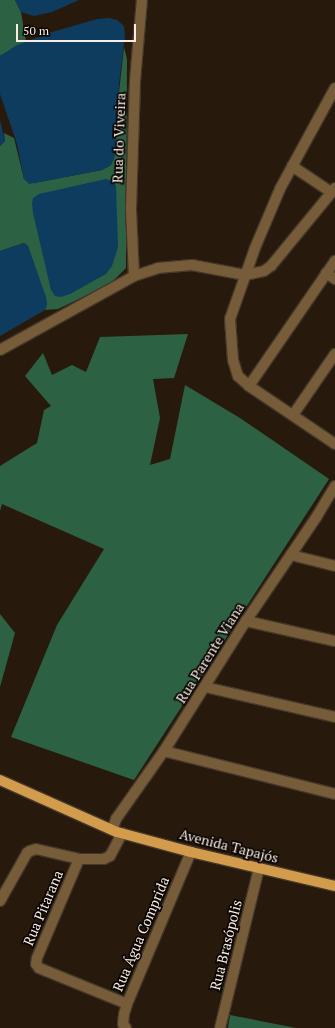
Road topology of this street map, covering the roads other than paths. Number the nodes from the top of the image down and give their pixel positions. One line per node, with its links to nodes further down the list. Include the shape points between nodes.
1 (142, 0): 7 (street, Rua do Viveira, via 135,81 131,202)
2 (335, 88): 3 (street)
3 (292, 166): 4 (street); 6 (street, via 277,195)
4 (333, 190): 6 (street, via 271,266 264,271)
5 (335, 261): 8 (street)
6 (245, 275): 7 (street, via 192,265 172,265); 11 (street, via 230,319 230,340 238,376)
7 (134, 276): 9 (street)
8 (331, 276): 11 (street)
9 (0, 350)
10 (335, 354): 12 (street)
11 (249, 386): 12 (street)
12 (293, 415): 13 (street)
13 (335, 444)
14 (334, 490): 15 (street, Rua Parente Viana)
15 (291, 555): 16 (street); 17 (street, Rua Parente Viana)
16 (335, 566)
17 (246, 621): 18 (street); 19 (street, Rua Parente Viana)
18 (335, 641)
19 (205, 687): 20 (street); 21 (street, Rua Parente Viana)
20 (335, 717)
21 (164, 751): 23 (street); 24 (street, Rua Parente Viana, via 116,819)
22 (0, 780): 24 (main road, Avenida Tapajós)
23 (335, 794)
24 (117, 832): 25 (main road, Avenida Tapajós); 26 (street, Rua Parente Viana, via 109,858)
25 (191, 852): 27 (main road, Avenida Tapajós); 30 (street, Rua Água Comprida)
26 (79, 859): 29 (street, via 36,849 30,851); 30 (street, Rua Pitarana, via 36,964 39,968)
27 (259, 868): 28 (main road, Avenida Tapajós); 32 (street, Rua Brasópolis)
28 (335, 886)
29 (0, 901)
30 (127, 1004): 31 (street, Rua Água Comprida, via 124,1014)
31 (126, 1028)
32 (220, 1028)

